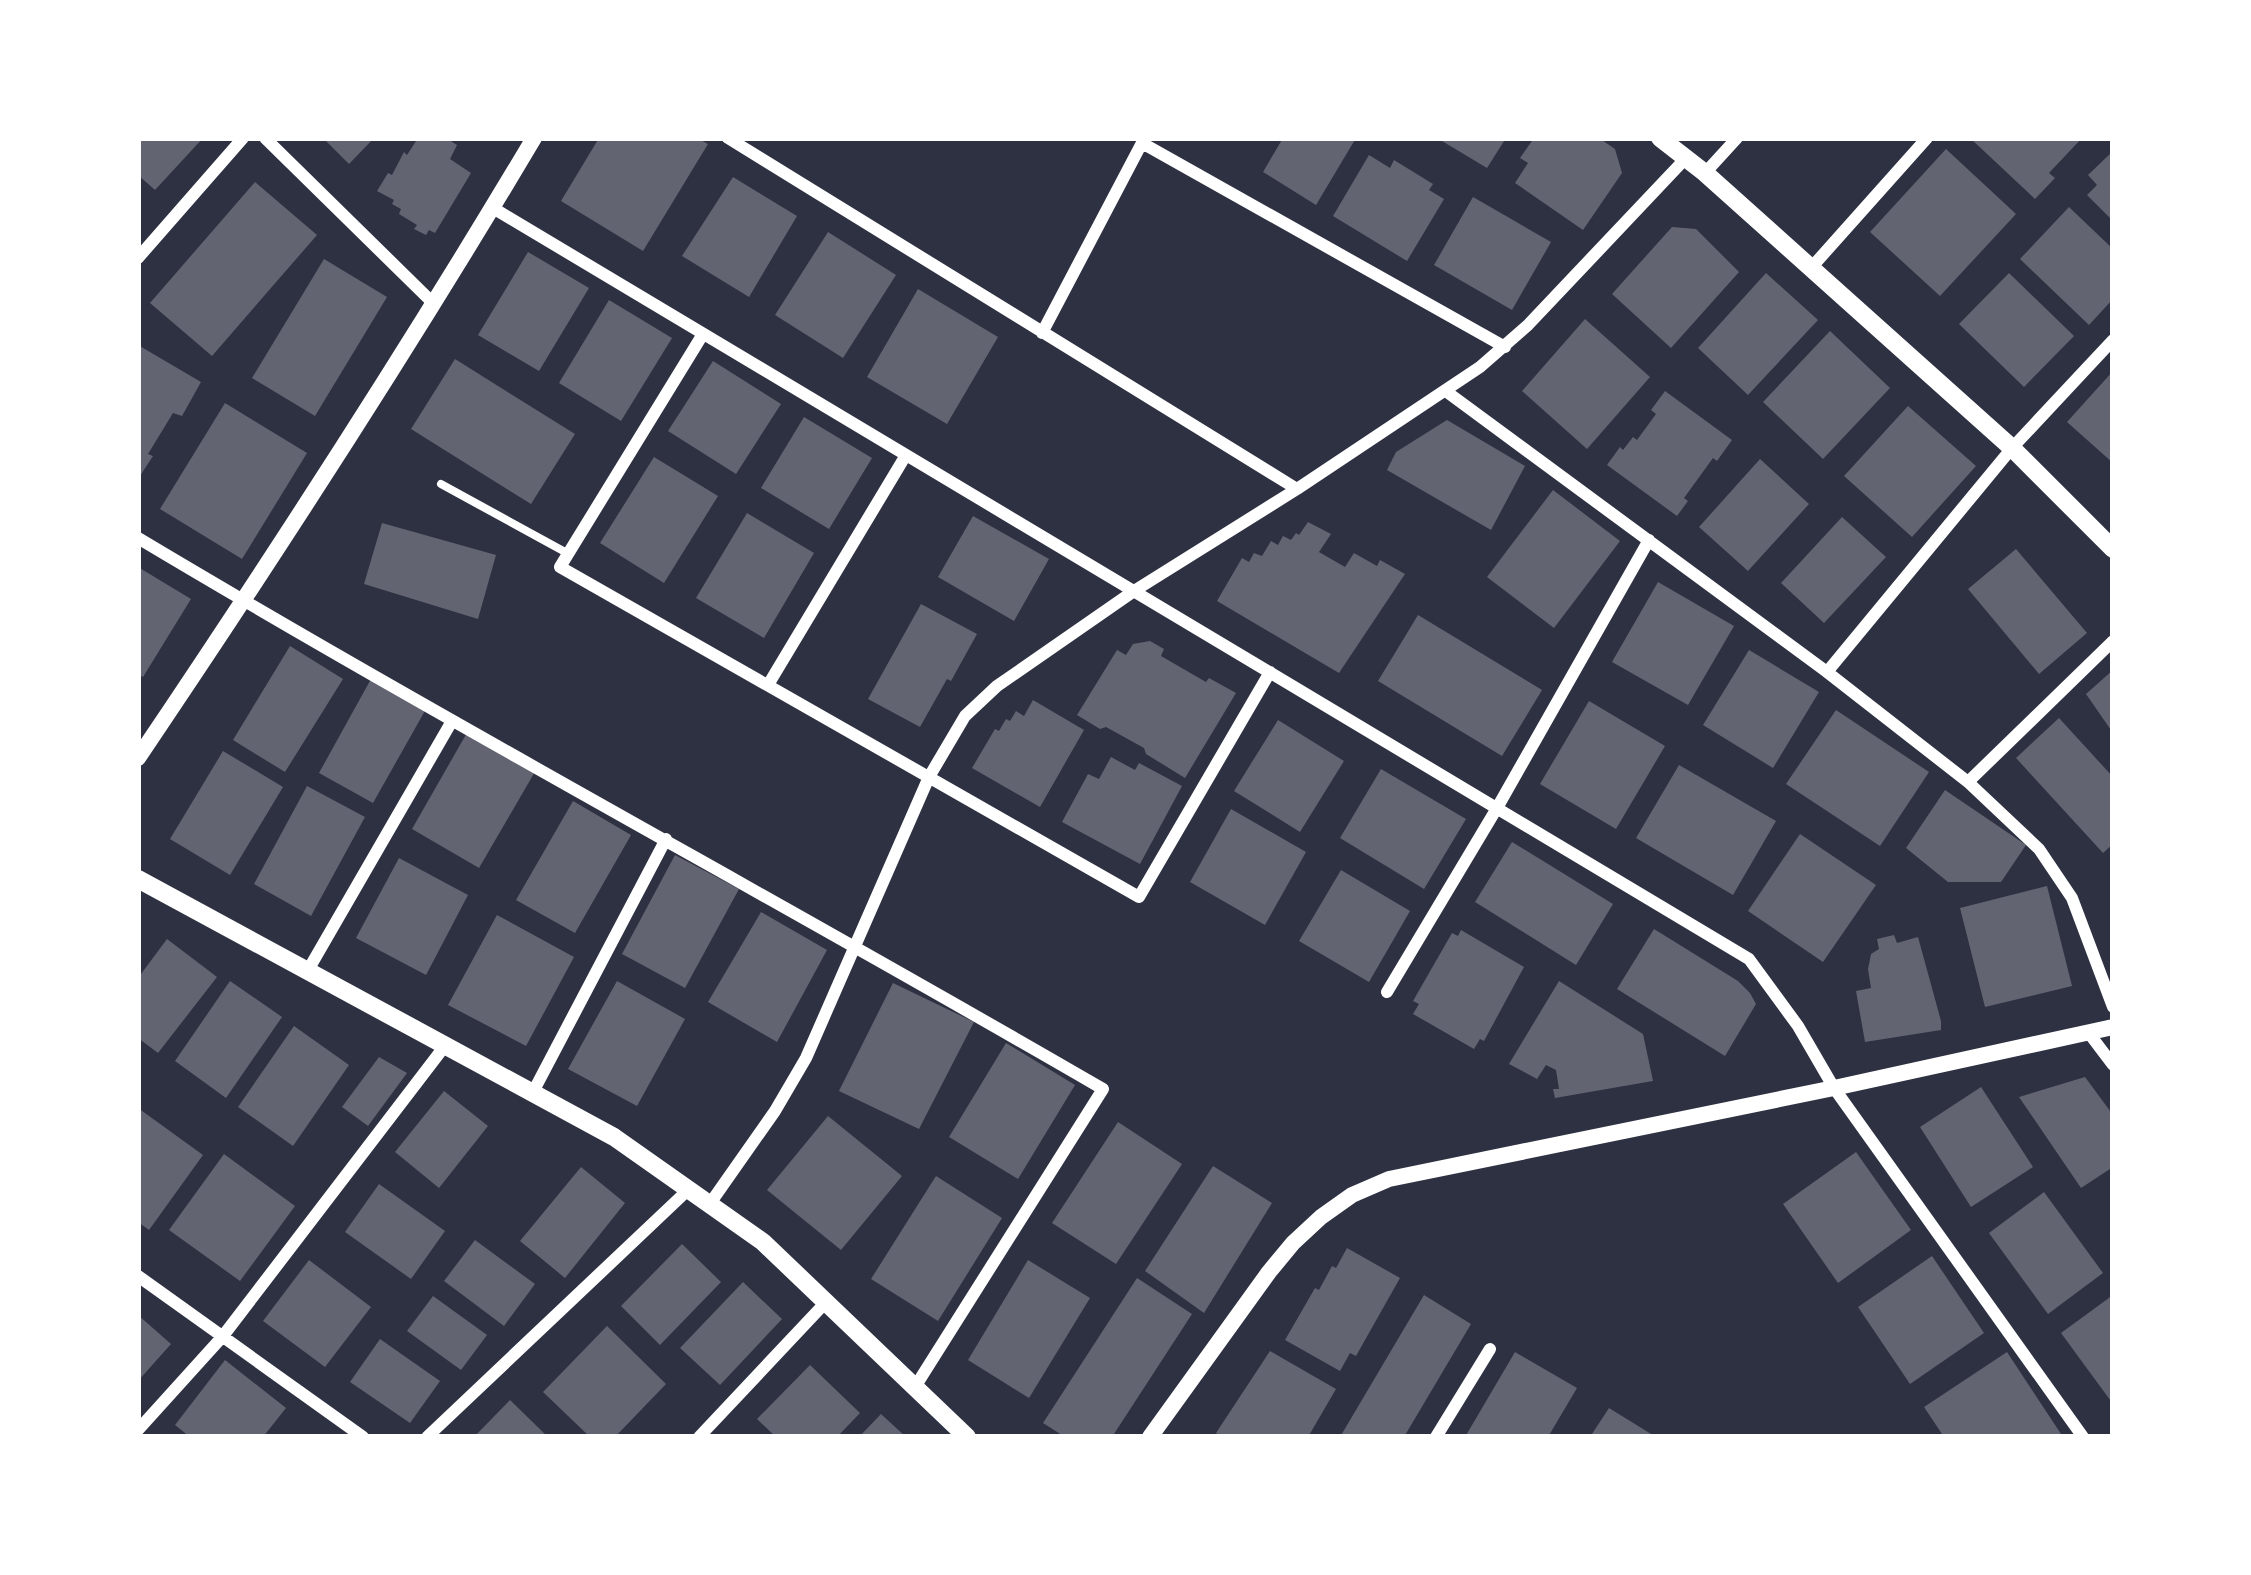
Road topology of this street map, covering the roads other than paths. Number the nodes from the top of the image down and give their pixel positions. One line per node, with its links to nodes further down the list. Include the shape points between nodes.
1 (243, 138): 12 (street)
2 (265, 138): 14 (street)
3 (534, 138): 11 (street)
4 (728, 138): 15 (street)
5 (1660, 138): 9 (main road)
6 (1737, 138): 10 (street)
7 (1927, 138): 13 (street)
8 (1144, 141): 15 (street); 18 (street)
9 (1686, 158): 10 (main road); 18 (street)
10 (1705, 173): 13 (main road)
11 (493, 208): 14 (street); 16 (street)
12 (138, 258)
13 (1811, 268): 20 (main road)
14 (433, 303): 29 (street)
15 (1042, 333): 23 (street)
16 (704, 334): 21 (street); 27 (street)
17 (2113, 340): 20 (street)
18 (1504, 347): 19 (street)
19 (1447, 392): 23 (street); 25 (street)
20 (2012, 448): 26 (main road); 32 (street)
21 (906, 454): 28 (street); 33 (street)
22 (441, 484): 27 (lane)
23 (1297, 489): 28 (street)
24 (138, 538): 29 (street)
25 (1649, 540): 32 (street); 38 (street)
26 (2113, 549)
27 (564, 560): 33 (street)
28 (1134, 591): 31 (street); 36 (street, via 997,686 965,716)
29 (243, 601): 34 (street); 35 (street)
30 (2113, 641): 37 (street)
31 (1270, 672): 36 (street, via 1139,897); 38 (street)
32 (1826, 673): 37 (street)
33 (768, 686): 36 (street)
34 (452, 721): 39 (street); 42 (street)
35 (138, 758)
36 (929, 777): 41 (street)
37 (1968, 782): 44 (street, via 2039,849 2072,898)
38 (1497, 808): 43 (street); 49 (street, via 1749,959)
39 (666, 839): 41 (street); 50 (street)
40 (138, 879): 42 (main road)
41 (855, 946): 52 (street, via 796,1076); 57 (street, via 1103,1089)
42 (307, 973): 47 (main road)
43 (1387, 992)
44 (2113, 1007)
45 (2113, 1027): 46 (street)
46 (2088, 1032): 48 (street); 49 (street)
47 (444, 1047): 50 (main road); 55 (street)
48 (2113, 1065)
49 (1834, 1088): 63 (street, via 1422,1171 1352,1196 1281,1258); 65 (street)
50 (532, 1094): 51 (main road)
51 (689, 1189): 52 (main road); 60 (street)
52 (710, 1205): 54 (main road)
53 (138, 1276): 55 (street)
54 (827, 1301): 57 (main road); 61 (street)
55 (223, 1336): 58 (street); 59 (street)
56 (1490, 1348): 64 (street)
57 (915, 1387): 62 (main road)
58 (138, 1430)
59 (362, 1437)
60 (427, 1437)
61 (699, 1437)
62 (967, 1437)
63 (1150, 1437)
64 (1436, 1437)
65 (2083, 1437)

